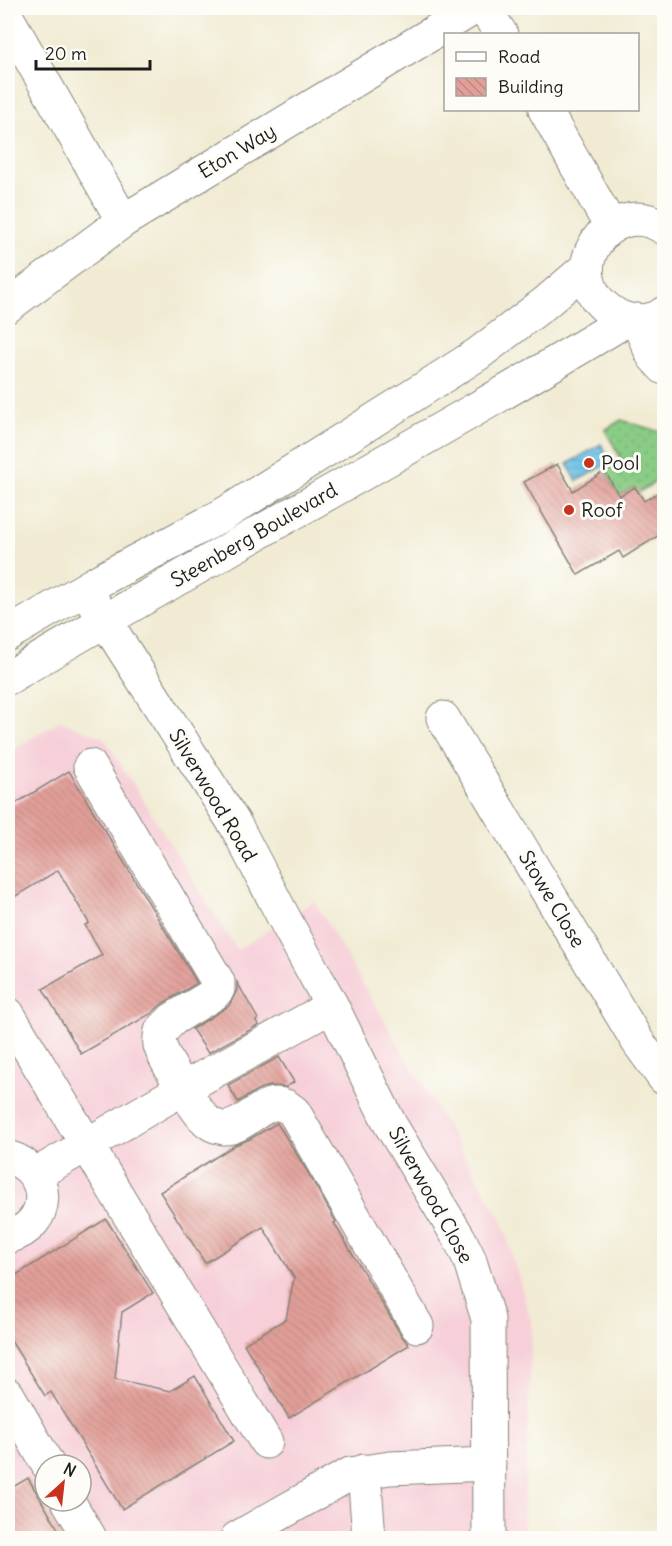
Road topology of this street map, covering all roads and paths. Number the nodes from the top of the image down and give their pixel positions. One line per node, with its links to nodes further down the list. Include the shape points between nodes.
1 (474, 8): 6 (street, Eton Way)
2 (484, 8): 4 (street)
3 (8, 20): 6 (street)
4 (500, 33)
5 (546, 111): 7 (street)
6 (123, 221): 10 (street, Eton Way)
7 (611, 227): 8 (street, via 628,220 645,220); 9 (street, via 599,237)
8 (664, 228)
9 (587, 267): 11 (street, via 597,301 607,310); 13 (street, Steenberg Boulevard, via 478,354)
10 (8, 306)
11 (643, 318): 12 (street, via 653,356); 14 (street, Steenberg Boulevard)
12 (664, 368)
13 (408, 398): 14 (street); 15 (street, Steenberg Boulevard, via 221,516)
14 (431, 434): 16 (street, Steenberg Boulevard)
15 (85, 589): 16 (street, Silverwood Road); 17 (street, Steenberg Boulevard)
16 (104, 620): 18 (street, Steenberg Boulevard); 21 (street, Silverwood Road, via 236,826)
17 (8, 634)
18 (8, 678)
19 (443, 718): 23 (street, Stowe Close, via 638,1042)
20 (90, 766): 24 (street, via 218,982 214,994 161,1031 160,1047)
21 (332, 1006): 24 (street); 33 (street, Silverwood Close, via 390,1124 459,1238 478,1284 488,1319)
22 (8, 1014): 25 (street)
23 (664, 1078)
24 (184, 1088): 25 (street); 29 (street, via 203,1118 224,1128 274,1104 294,1112)
25 (87, 1145): 27 (street); 31 (street)
26 (8, 1157): 27 (street, via 29,1167)
27 (35, 1175): 28 (street, via 41,1189 39,1214 22,1233)
28 (8, 1238)
29 (417, 1326)
30 (8, 1395): 32 (street)
31 (266, 1442)
32 (41, 1453)
33 (489, 1464): 34 (street); 39 (street, Silverwood Close)
34 (364, 1471): 37 (street, via 329,1484); 38 (street)
35 (75, 1513): 36 (street)
36 (90, 1539)
37 (237, 1539)
38 (369, 1539)
39 (489, 1539)

